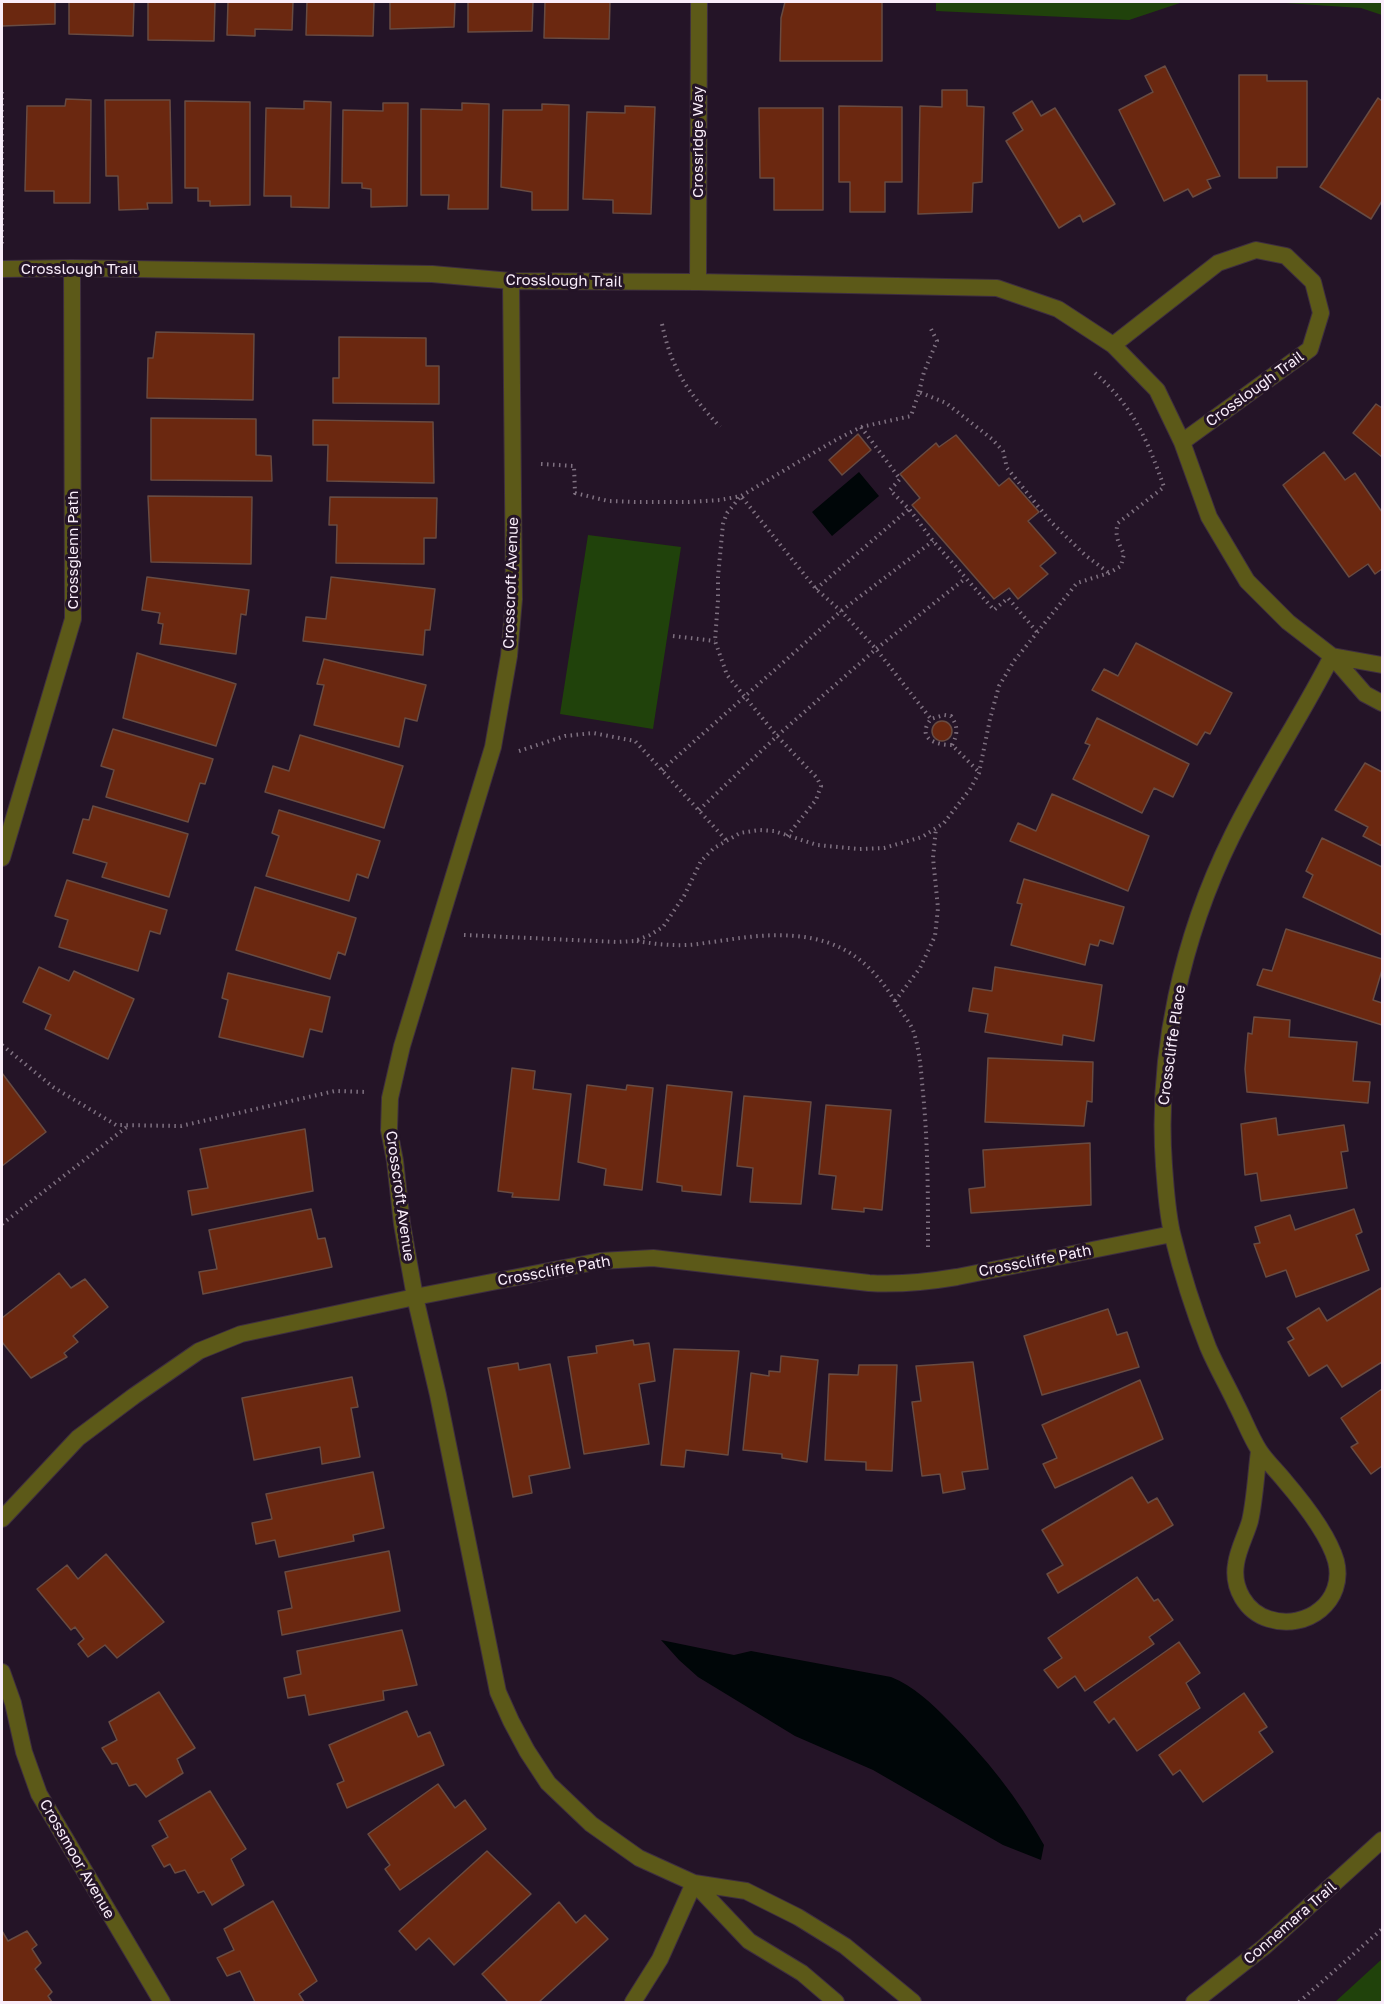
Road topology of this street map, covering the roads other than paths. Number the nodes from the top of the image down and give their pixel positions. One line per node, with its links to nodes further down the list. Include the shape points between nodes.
1 (699, 2): 5 (street, Crossridge Way)
2 (72, 268): 3 (street, Crosslough Trail); 4 (street, Crosslough Trail, via 432,274); 11 (street, Crossglenn Path, via 73,619)
3 (2, 269)
4 (512, 281): 5 (street, Crosslough Trail); 13 (street, Crosscroft Avenue, via 514,599 509,656 493,747 391,1093 389,1130)
5 (698, 282): 6 (street, Crosslough Trail, via 998,288 1058,309)
6 (1113, 345): 7 (street, Crosslough Trail, via 1157,390); 7 (street, Crosslough Trail, via 1218,263 1256,250 1286,256 1313,282 1321,313 1310,349)
7 (1182, 442): 8 (street, Crosslough Trail, via 1209,517 1246,581 1288,622)
8 (1332, 656): 9 (street, Crosslough Trail); 10 (street, Crosslough Trail, via 1365,694); 12 (street, Crosscliffe Place, via 1233,834 1207,894 1186,958 1174,1006 1163,1108)
9 (1383, 665)
10 (1383, 703)
11 (2, 858)
12 (1172, 1234): 13 (street, Crosscliffe Path, via 894,1285 653,1258 600,1261); 14 (street, Crosscliffe Place, via 1187,1291 1209,1349)
13 (415, 1297): 15 (street, Crosscliffe Path, via 241,1334 199,1351 78,1438); 18 (street, Crosscroft Avenue, via 498,1692 511,1721 548,1783 591,1824 639,1857)
14 (1259, 1451): 14 (street, Crosscliffe Place, via 1325,1535 1336,1562 1338,1583 1329,1603 1294,1622 1272,1620 1253,1612 1236,1581)
15 (2, 1519)
16 (2, 1672): 19 (street, Crossmoor Avenue, via 39,1794)
17 (1383, 1840): 23 (street, Connemara Trail, via 1264,1947)
18 (694, 1883): 20 (street, via 660,1959); 21 (street, Crosscroft Avenue, via 749,1941 802,1973); 22 (street, Crosscroft Avenue, via 746,1891 798,1917 845,1946)
19 (162, 2002)
20 (633, 2002)
21 (836, 2002)
22 (914, 2002)
23 (1194, 2002)

